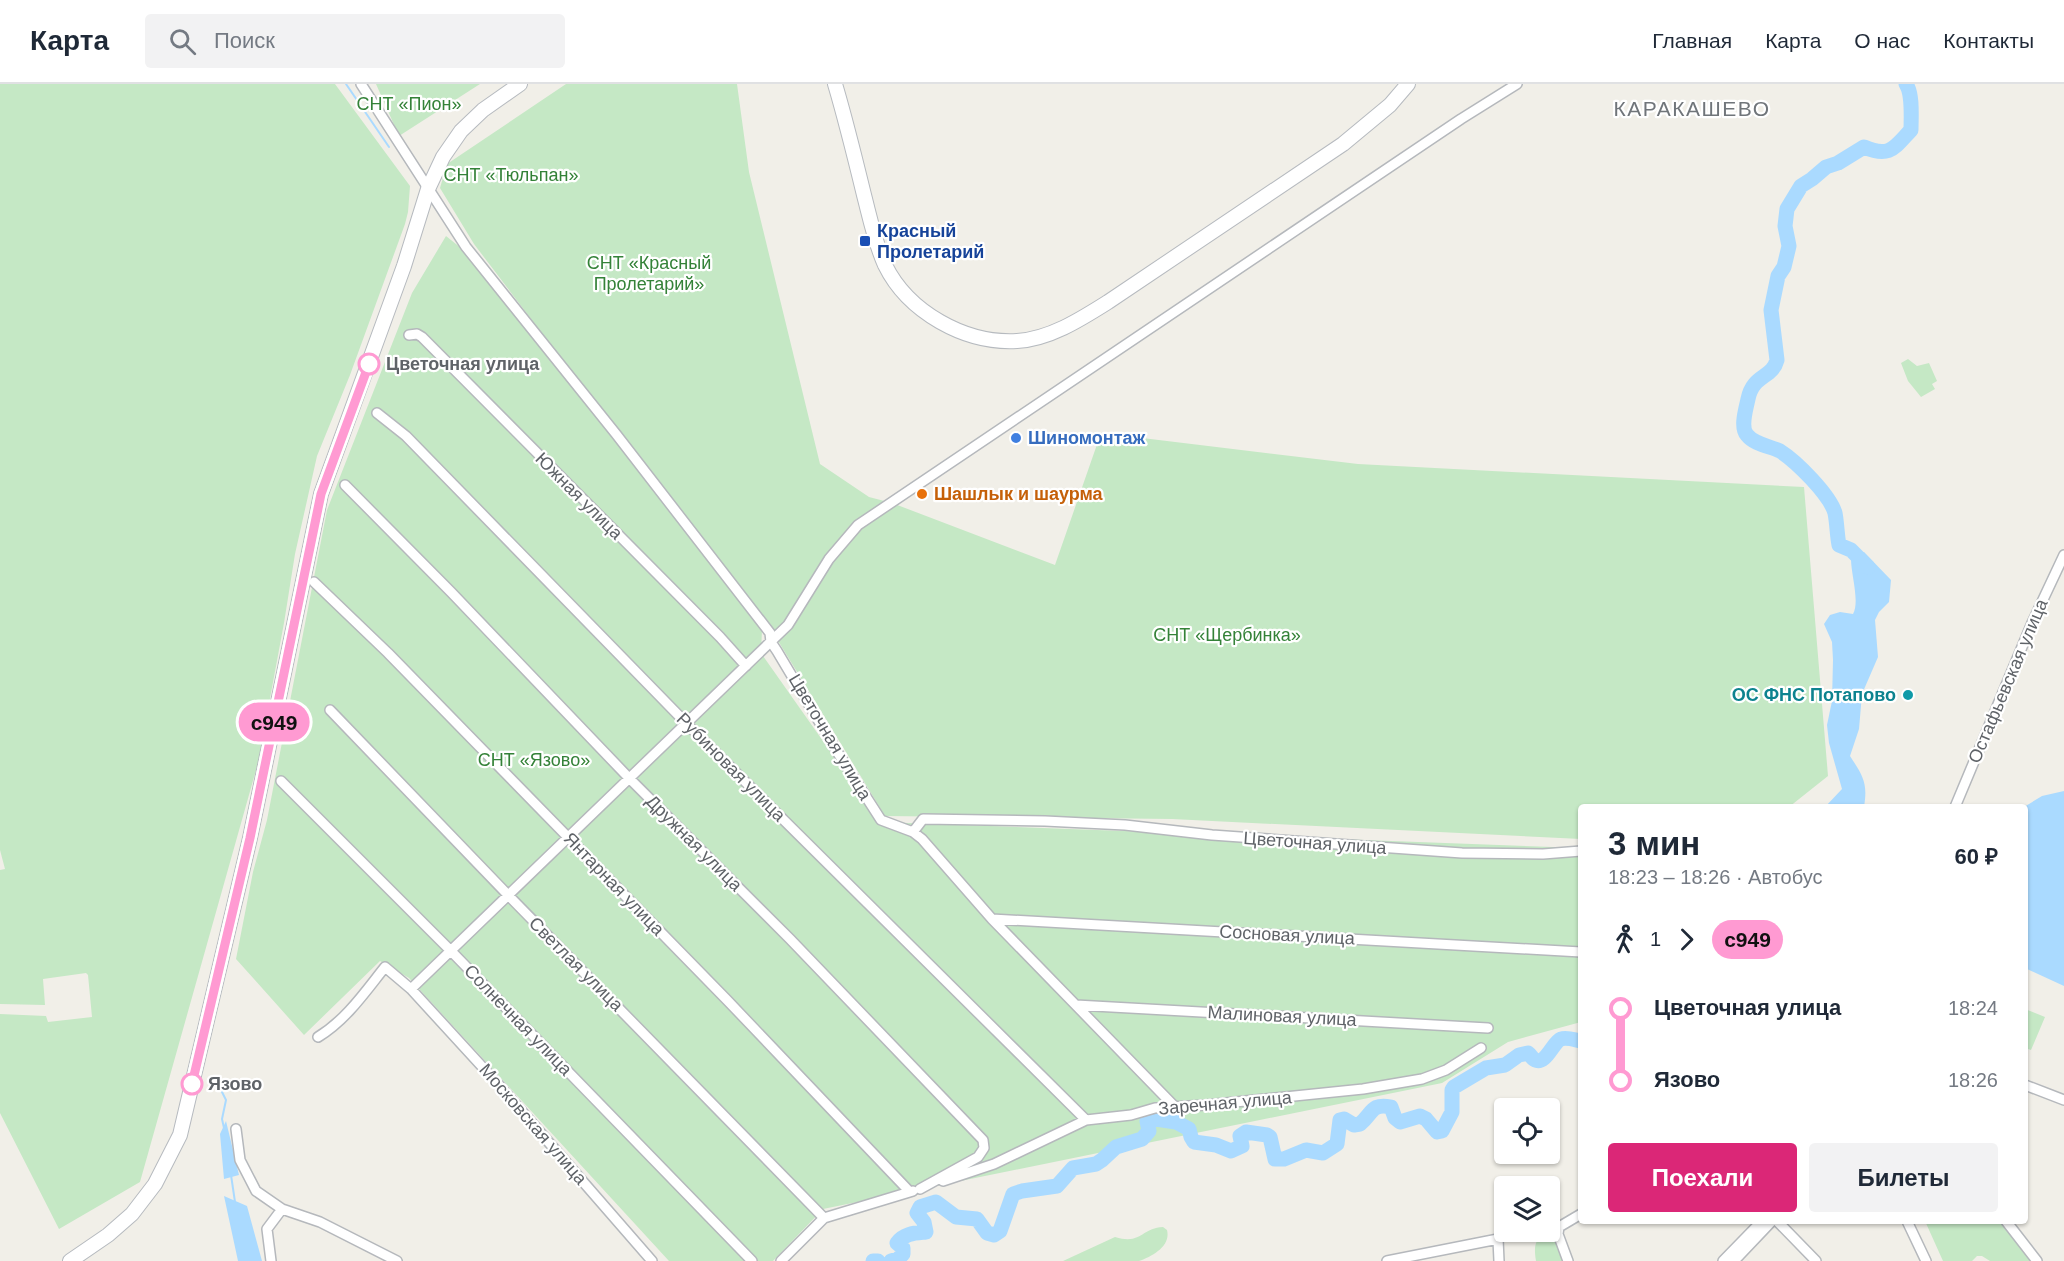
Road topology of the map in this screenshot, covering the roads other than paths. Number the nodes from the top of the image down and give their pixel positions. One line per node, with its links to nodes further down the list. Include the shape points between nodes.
1 (361, 84): 6 (street, Цветочная улица)
2 (520, 84): 6 (main road, via 461,131)
3 (835, 84): 4 (main road, via 886,266 926,312 956,330 986,339 1017,341 1076,322 1108,302 1343,144 1390,105)
4 (1408, 84)
5 (1516, 84): 12 (street, via 858,525 830,559 788,625)
6 (428, 189): 12 (street, Цветочная улица, via 466,247 770,633); 47 (main road, via 404,267 321,494 250,838 180,1135 155,1184 132,1214)
7 (409, 335): 13 (street, Южная улица, via 422,337)
8 (377, 413): 15 (street, Рубиновая улица, via 406,436)
9 (345, 485): 16 (street, Дружная улица)
10 (2064, 555): 18 (street, Остафьевская улица)
11 (314, 582): 20 (street, Янтарная улица)
12 (771, 642): 13 (street); 19 (street, Цветочная улица, via 881,820)
13 (746, 666): 15 (street)
14 (330, 710): 22 (street, Светлая улица)
15 (686, 723): 16 (street); 34 (street, Рубиновая улица)
16 (629, 778): 20 (street); 36 (street, Дружная улица, via 983,1140 984,1148 978,1157)
17 (281, 781): 24 (street, Солнечная улица)
18 (1956, 804)
19 (913, 832): 21 (street, Цветочная улица, via 923,819 1017,820 1125,825 1462,853); 23 (street)
20 (568, 836): 22 (street); 37 (street, Янтарная улица)
21 (1578, 852)
22 (508, 895): 24 (street); 40 (street, Светлая улица)
23 (992, 919): 25 (street, Сосновая улица); 27 (street)
24 (451, 951): 26 (street); 51 (street, Солнечная улица)
25 (1578, 952)
26 (411, 988): 29 (street, Московская улица, via 385,967 350,1011); 50 (street, Московская улица, via 528,1116)
27 (1076, 1005): 28 (street, Малиновая улица); 33 (street)
28 (1488, 1028)
29 (318, 1037)
30 (1481, 1048): 33 (street, Заречная улица, via 1446,1070 1422,1079 1363,1089)
31 (2028, 1087): 32 (street)
32 (2064, 1100)
33 (1175, 1107): 34 (street, Заречная улица)
34 (1086, 1120): 36 (street, Заречная улица, via 994,1164)
35 (236, 1129): 38 (street, via 240,1160 256,1191)
36 (920, 1189): 37 (street, Заречная улица)
37 (909, 1191): 40 (street, Заречная улица)
38 (282, 1209): 48 (street, via 267,1229); 49 (street, via 320,1222)
39 (1578, 1217): 55 (street, via 1559,1227)
40 (824, 1218): 52 (street, Заречная улица)
41 (1759, 1224): 56 (street)
42 (1769, 1224): 57 (street)
43 (1780, 1224): 58 (street)
44 (1908, 1224): 59 (street)
45 (2009, 1224): 60 (street)
46 (1402, 1259): 53 (street); 54 (street, via 1497,1239)
47 (70, 1261)
48 (271, 1261)
49 (397, 1261)
50 (652, 1261)
51 (752, 1261)
52 (781, 1261)
53 (1387, 1261)
54 (1499, 1261)
55 (1568, 1261)
56 (1723, 1261)
57 (1734, 1261)
58 (1816, 1261)
59 (1926, 1261)
60 (2037, 1261)

